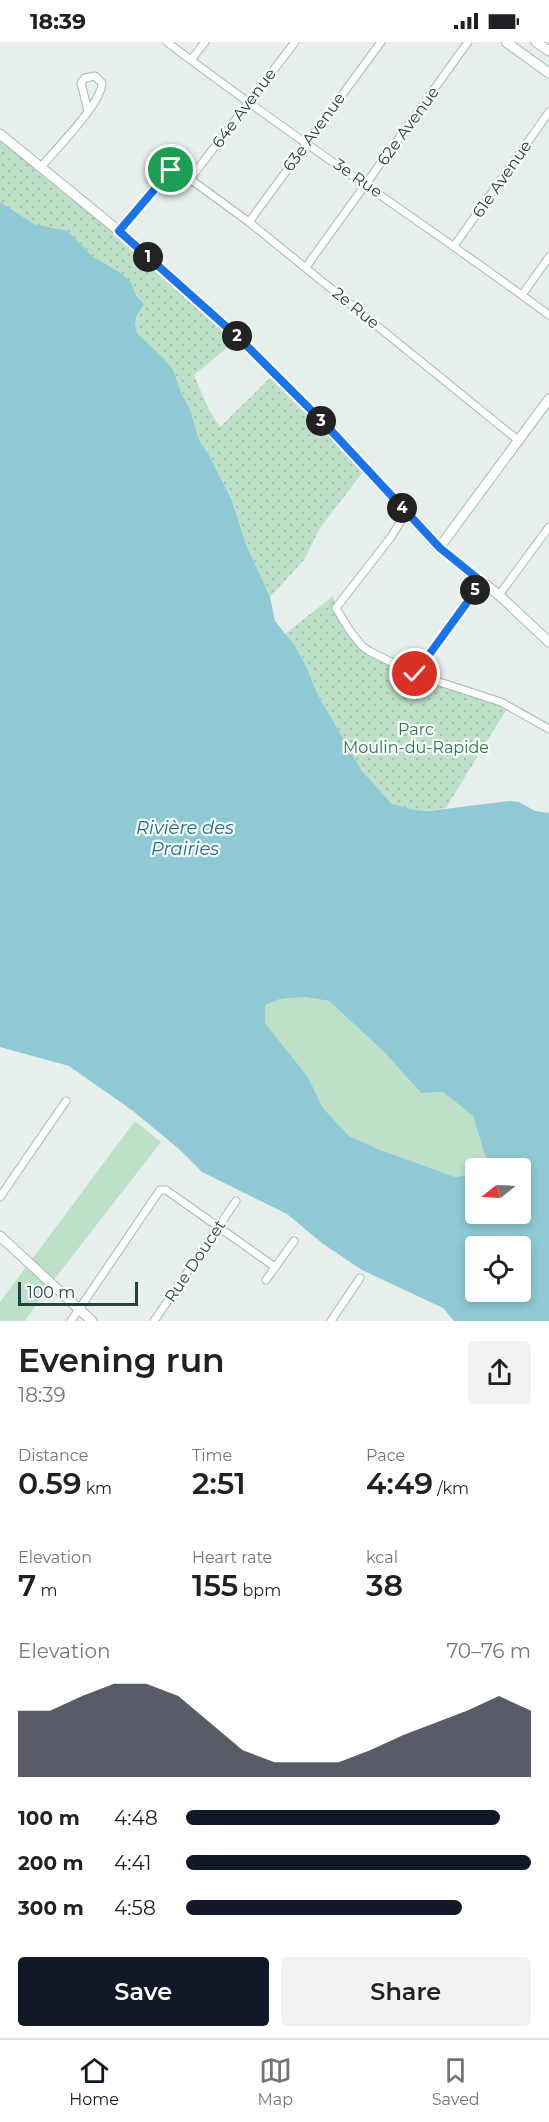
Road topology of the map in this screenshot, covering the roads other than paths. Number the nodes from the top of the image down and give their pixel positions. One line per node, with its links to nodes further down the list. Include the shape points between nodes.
1 (167, 42): 9 (street, 3e Rue)
2 (205, 42): 9 (street)
3 (295, 42): 11 (street, 64e Avenue)
4 (381, 42): 15 (street, 63e Avenue)
5 (468, 42): 18 (street, 62e Avenue)
6 (506, 42): 10 (street)
7 (536, 42): 8 (street)
8 (549, 51)
9 (191, 60): 11 (street, 3e Rue)
10 (549, 73)
11 (250, 101): 15 (street, 3e Rue); 17 (street, 64e Avenue)
12 (88, 111): 12 (street, via 101,93 100,80 95,76 81,83); 16 (street)
13 (549, 112): 21 (street, 61e Avenue)
14 (0, 134): 16 (street)
15 (306, 142): 18 (street, 3e Rue); 19 (street, 63e Avenue)
16 (41, 167): 20 (street)
17 (190, 179): 19 (street, 2e Rue); 20 (street, via 174,169 167,172)
18 (366, 184): 21 (street, 3e Rue); 23 (street, 62e Avenue)
19 (249, 222): 23 (street, 2e Rue)
20 (119, 231): 28 (street, via 239,338)
21 (454, 246): 24 (street, 3e Rue)
22 (549, 257): 24 (street)
23 (306, 267): 27 (street, 2e Rue)
24 (522, 295): 25 (street, 3e Rue)
25 (549, 315)
26 (549, 399): 27 (street)
27 (519, 441): 30 (street)
28 (406, 513): 30 (street); 34 (street, via 336,608 362,646)
29 (549, 527): 32 (street)
30 (440, 548): 31 (street)
31 (482, 582): 32 (street); 34 (street)
32 (499, 596): 33 (street)
33 (549, 642)
34 (416, 674): 35 (street, via 501,702)
35 (549, 729)
36 (66, 1101): 37 (street)
37 (0, 1197)
38 (236, 1201): 39 (street, Rue Doucet)
39 (218, 1227): 42 (street); 45 (street, via 166,1190 160,1190); 48 (street, Rue Doucet)
40 (0, 1236): 45 (street)
41 (294, 1241): 42 (street)
42 (275, 1267): 44 (street)
43 (360, 1278): 49 (street)
44 (266, 1280)
45 (79, 1309): 46 (street); 47 (street)
46 (71, 1321)
47 (92, 1321)
48 (154, 1321)
49 (331, 1321)

